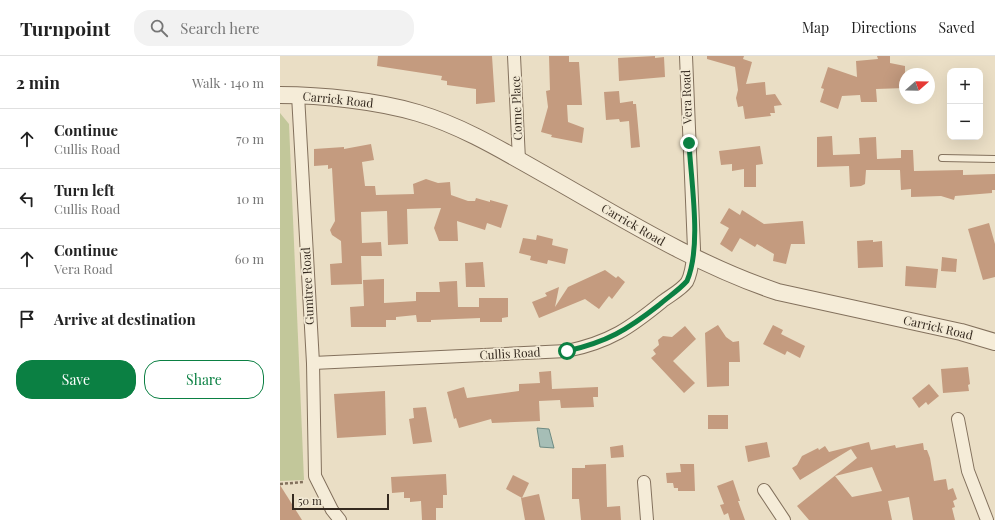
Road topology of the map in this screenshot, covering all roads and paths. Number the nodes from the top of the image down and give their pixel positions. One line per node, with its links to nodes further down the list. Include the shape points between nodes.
1 (514, 56): 7 (street, Corne Place)
2 (686, 56): 8 (street, Vera Road, via 694,214)
3 (280, 95): 4 (street, Carrick Road)
4 (298, 95): 7 (street, Carrick Road, via 388,106 418,113 486,141); 10 (street, Gumtree Road)
5 (942, 158): 6 (lane)
6 (995, 159)
7 (519, 160): 8 (street, Carrick Road)
8 (693, 258): 9 (street, Carrick Road, via 778,292 961,332); 10 (street, Cullis Road, via 690,275 683,286 633,325 593,346 567,351)
9 (995, 342)
10 (313, 363): 12 (street, Gumtree Road)
11 (958, 419): 19 (street, via 968,471)
12 (315, 476): 14 (path, via 307,481); 16 (street, via 332,510)
13 (644, 482): 17 (street)
14 (280, 484)
15 (764, 490): 18 (street)
16 (340, 520)
17 (647, 520)
18 (784, 520)
19 (987, 520)

